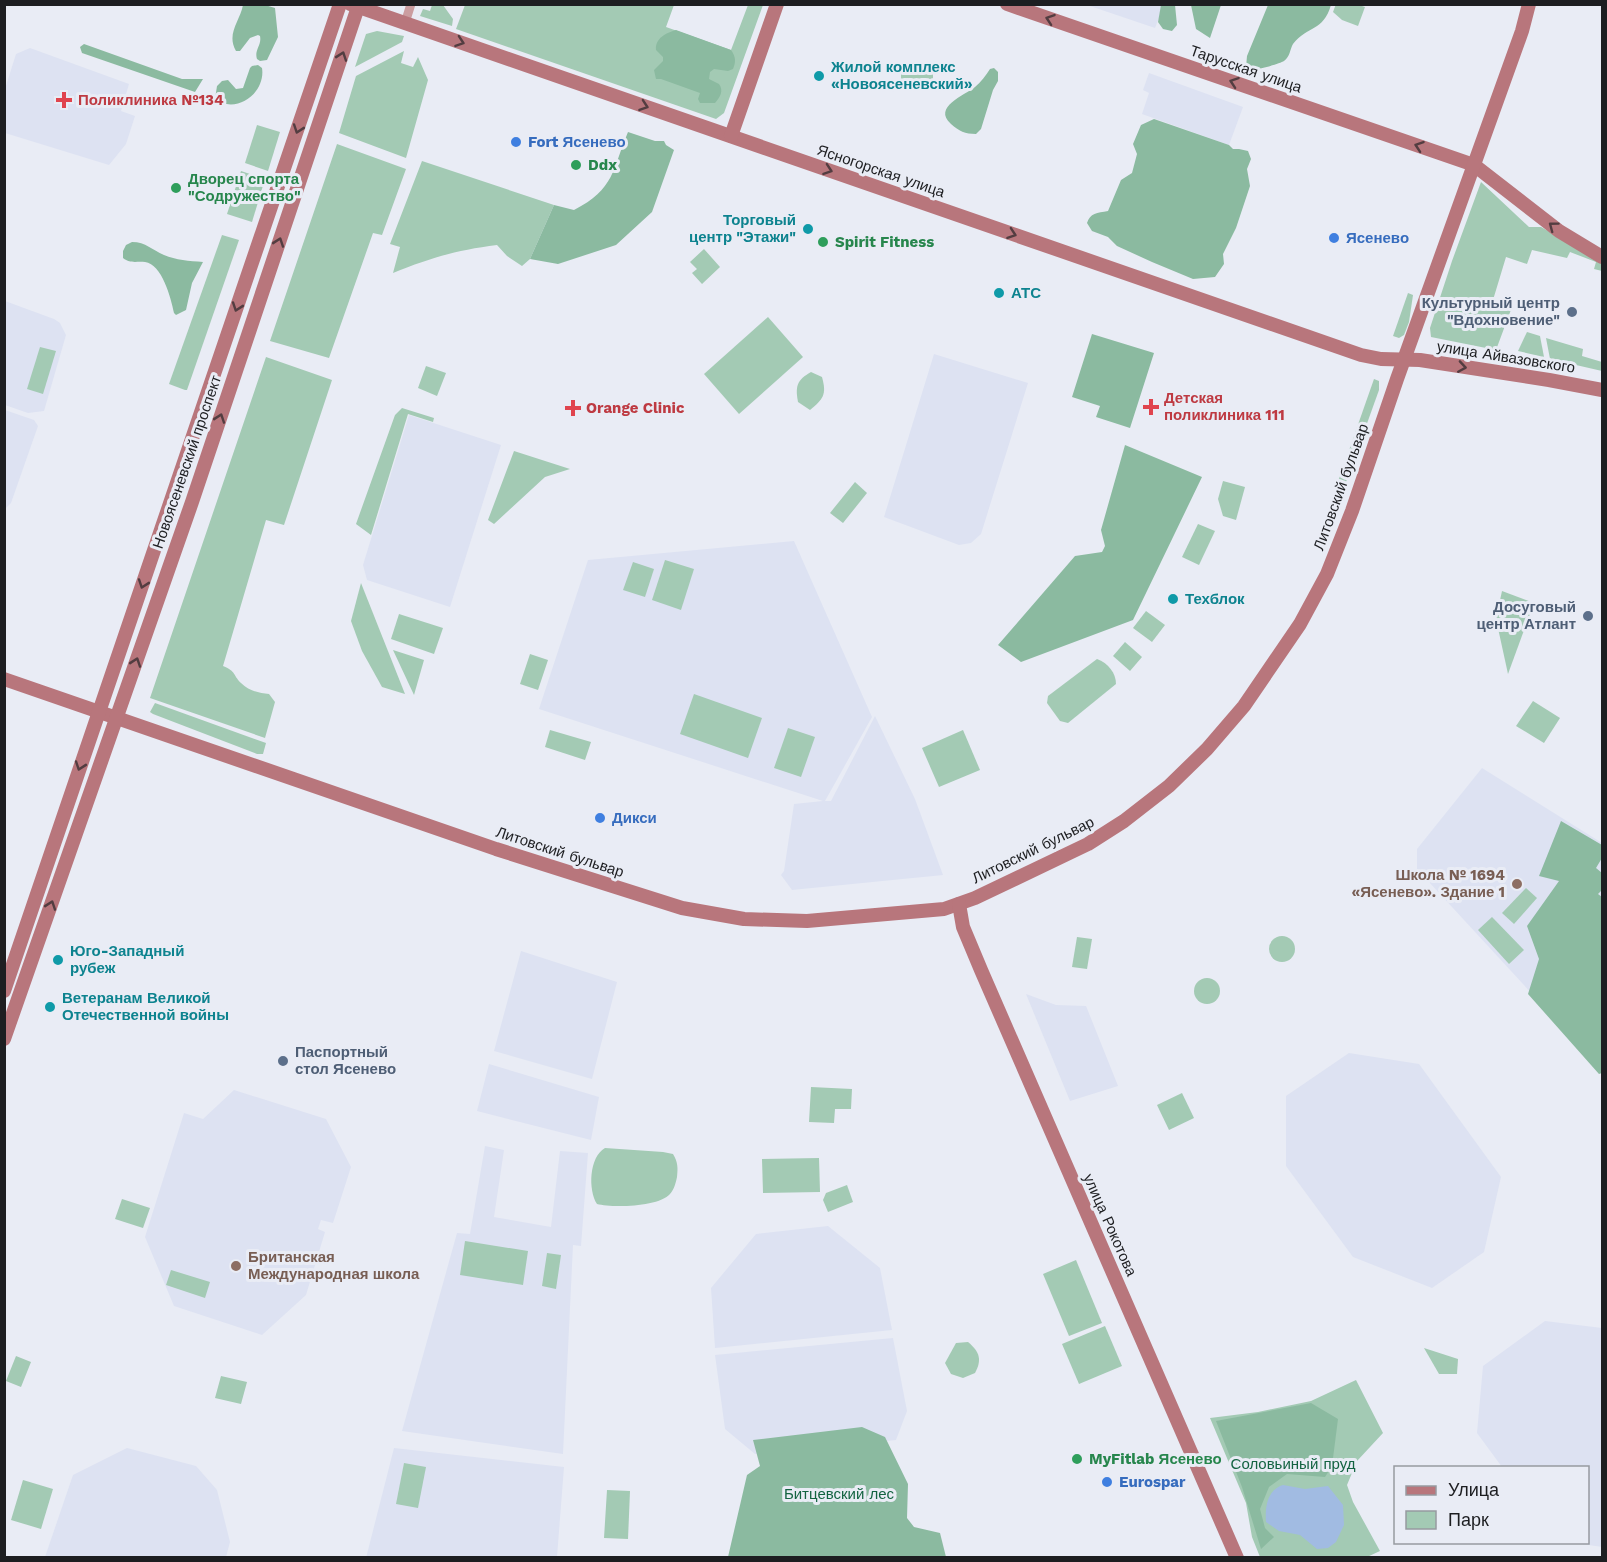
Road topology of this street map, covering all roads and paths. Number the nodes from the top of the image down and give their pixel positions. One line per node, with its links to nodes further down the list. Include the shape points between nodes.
1 (340, 4): 14 (main road, Новоясеневский проспект, one-way to 14)
2 (411, 4): 7 (street)
3 (777, 4): 8 (main road)
4 (1007, 4): 9 (main road, Тарусская улица, one-way to 4)
5 (1529, 4): 9 (main road, Литовский бульвар)
6 (356, 5): 7 (main road, Ясногорская улица); 15 (main road, Новоясеневский проспект, one-way to 6)
7 (405, 23): 8 (main road, Ясногорская улица, one-way to 8)
8 (731, 136): 11 (main road, Ясногорская улица, one-way to 11, via 1361,355)
9 (1474, 165): 10 (main road, one-way to 9, via 1559,231); 11 (main road, Литовский бульвар)
10 (1602, 257)
11 (1404, 360): 12 (main road, улица Айвазовского, one-way to 12); 16 (main road, Литовский бульвар, via 1327,574 1300,624 1244,706 1169,786 1124,821 1079,849)
12 (1602, 390)
13 (4, 679): 14 (main road, Литовский бульвар)
14 (99, 711): 15 (main road, Литовский бульвар); 17 (main road, Новоясеневский проспект, one-way to 17)
15 (117, 717): 16 (main road, Литовский бульвар, via 480,843 682,908 744,919 807,921 936,910); 18 (main road, Новоясеневский проспект, one-way to 15)
16 (959, 904): 22 (main road, улица Рокотова, via 963,927)
17 (28, 924): 18 (street, via 32,934); 19 (main road, Новоясеневский проспект)
18 (43, 930): 20 (main road, Новоясеневский проспект)
19 (6, 986): 20 (street, Новоясеневский проспект, via 12,976 18,976)
20 (23, 986): 21 (main road, Новоясеневский проспект)
21 (4, 1039)
22 (1238, 1557)

